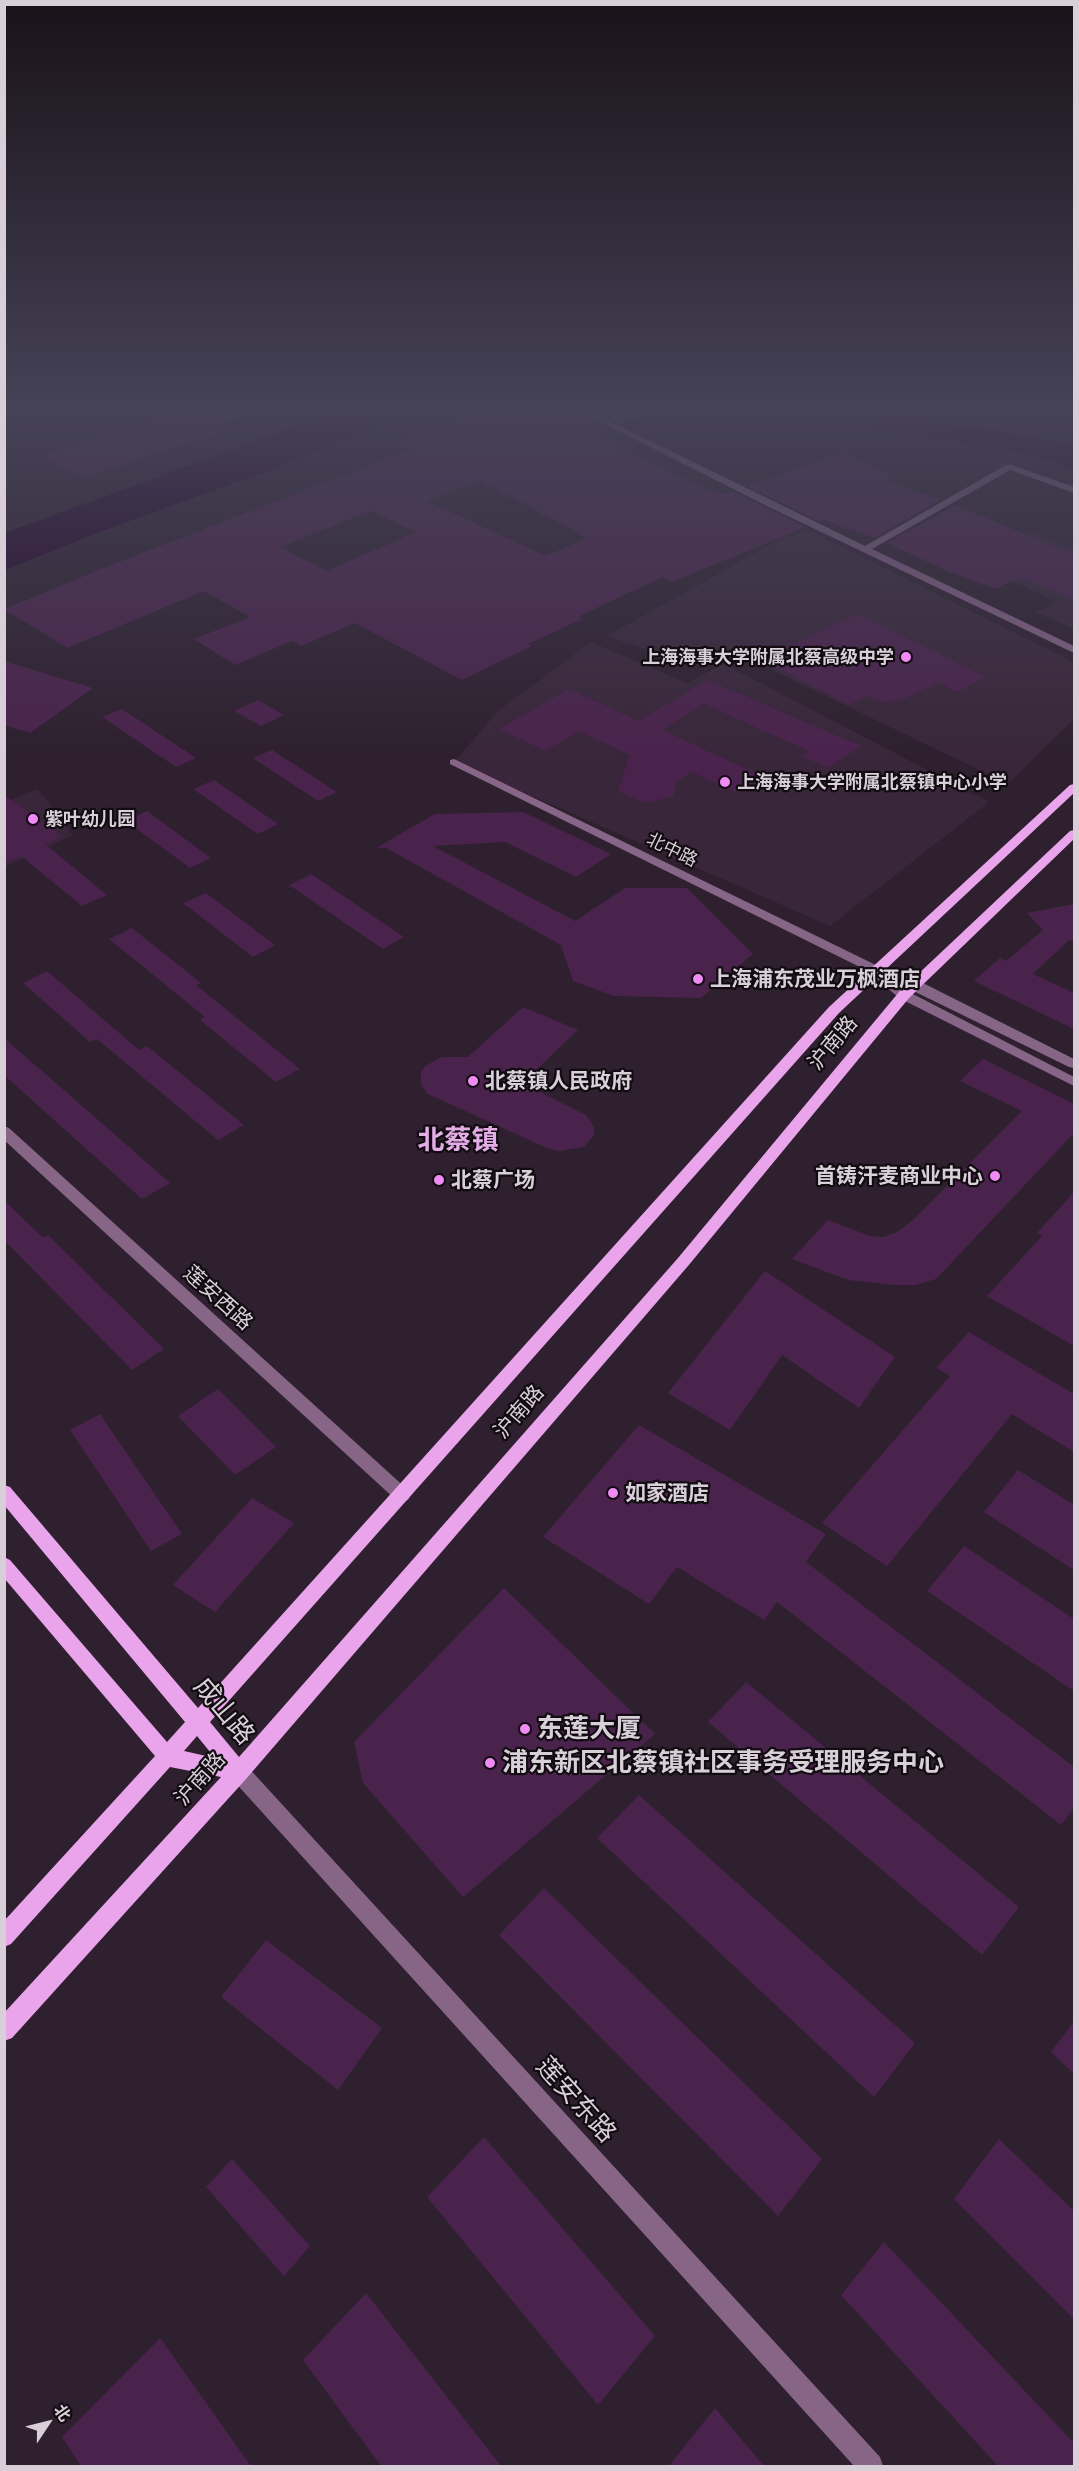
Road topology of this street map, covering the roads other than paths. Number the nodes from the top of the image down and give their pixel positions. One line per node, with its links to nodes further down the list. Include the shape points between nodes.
1 (824, 528): 3 (street)
2 (902, 528): 3 (street)
3 (866, 549): 4 (street)
4 (1074, 650)
5 (453, 762): 8 (street, 北中路)
6 (1074, 787): 8 (main road, 沪南路)
7 (1074, 833): 9 (main road, 沪南路)
8 (875, 970): 9 (street, 北中路); 14 (main road, 沪南路, via 834,1010)
9 (909, 989): 10 (street, 北中路); 11 (street, 北中路); 18 (main road, 沪南路, via 683,1262)
10 (1074, 1064)
11 (1074, 1082)
12 (4, 1131): 14 (street, 莲安西路)
13 (4, 1492): 16 (main road, 成山路)
14 (402, 1495): 16 (main road, 沪南路)
15 (4, 1565): 17 (main road)
16 (198, 1722): 17 (main road, 沪南路); 18 (main road, 成山路)
17 (168, 1757): 18 (main road, 成山路); 19 (main road, 沪南路)
18 (239, 1772): 20 (main road, 沪南路); 21 (street, 莲安东路)
19 (4, 1937)
20 (4, 2030)
21 (870, 2466)

